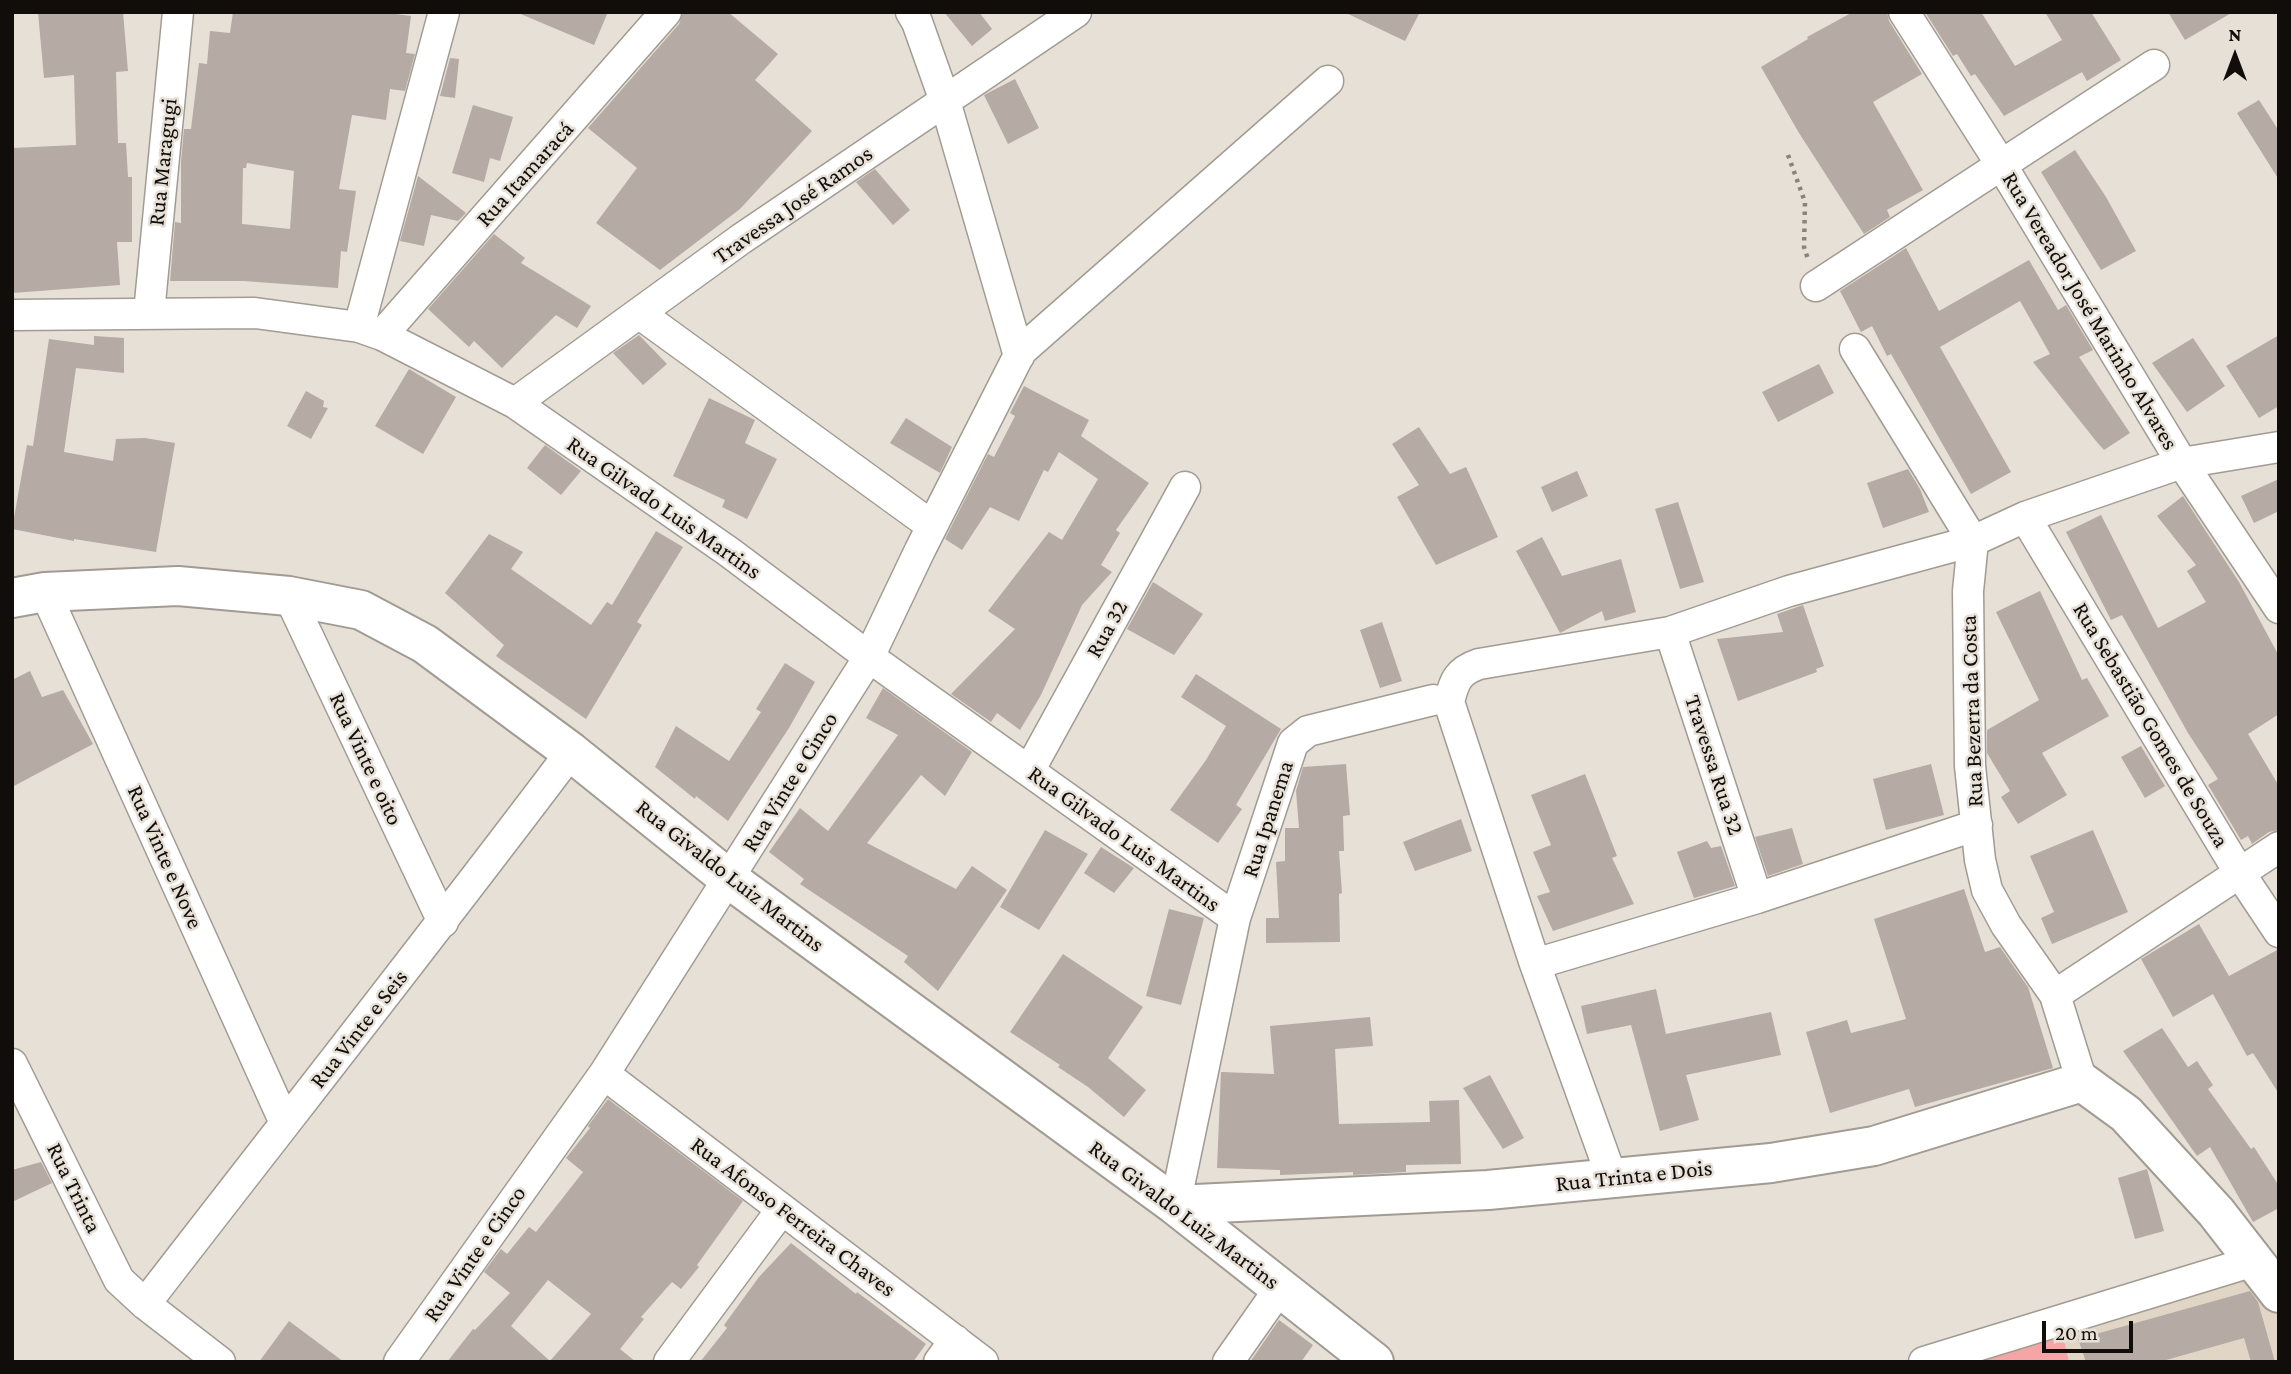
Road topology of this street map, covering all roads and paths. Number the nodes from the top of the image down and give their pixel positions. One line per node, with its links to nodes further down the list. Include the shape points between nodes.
1 (178, 12): 12 (street, Rua Maragugi)
2 (444, 12): 15 (street)
3 (666, 12): 15 (street, Rua Itamaracá)
4 (911, 12): 9 (street)
5 (1076, 12): 9 (street, Travessa José Ramos)
6 (1903, 12): 10 (street, Rua Vereador José Marinho Alvares)
7 (2154, 65): 10 (street)
8 (1328, 81): 17 (street)
9 (945, 101): 13 (street, Travessa José Ramos); 17 (street)
10 (2002, 166): 11 (street); 20 (street, Rua Vereador José Marinho Alvares)
11 (1816, 286)
12 (149, 313): 14 (street, Rua Gilvado Luis Martins); 15 (street, Rua Gilvado Luis Martins, via 255,313)
13 (639, 314): 18 (street, Travessa José Ramos); 23 (street)
14 (12, 315)
15 (370, 331): 18 (street, Rua Gilvado Luis Martins)
16 (1855, 349): 24 (street)
17 (1020, 353): 23 (street, Rua Vinte e Cinco)
18 (514, 404): 29 (street, Rua Gilvado Luis Martins, via 729,552)
19 (2279, 447): 20 (street)
20 (2182, 463): 22 (street); 27 (street, Rua Vereador José Marinho Alvares)
21 (1185, 487): 32 (street, Rua 32)
22 (2025, 517): 24 (street); 35 (street, Rua Sebastião Gomes de Souza)
23 (932, 526): 29 (street, Rua Vinte e Cinco)
24 (1973, 541): 28 (street, via 1789,591); 33 (street, Rua Bezerra da Costa, via 1968,591 1970,766)
25 (29, 595): 26 (street, Rua Givaldo Luiz Martins, via 178,586); 46 (street, Rua Vinte e Nove)
26 (289, 596): 31 (street, Rua Givaldo Luiz Martins, via 361,610 425,644); 39 (street, Rua Vinte e oito)
27 (2279, 608)
28 (1670, 632): 37 (street, Travessa Rua 32); 41 (street, via 1479,664 1464,669 1453,686 1449,702)
29 (869, 657): 32 (street, Rua Gilvado Luis Martins); 36 (street, Rua Vinte e Cinco)
30 (1433, 700): 38 (street, Rua Ipanema, via 1308,731 1293,743)
31 (571, 752): 36 (street, Rua Givaldo Luiz Martins); 39 (street, Rua Vinte e Seis)
32 (1029, 771): 38 (street, Rua Gilvado Luis Martins)
33 (1977, 825): 37 (street); 42 (street, Rua Bezerra da Costa, via 1987,890)
34 (2279, 847): 35 (street)
35 (2239, 872): 40 (street, Rua Sebastião Gomes de Souza); 42 (street)
36 (729, 879): 43 (street, Rua Vinte e Cinco); 48 (street, Rua Givaldo Luiz Martins)
37 (1757, 898): 41 (street)
38 (1235, 918): 48 (street, Rua Ipanema)
39 (443, 922): 46 (street, Rua Vinte e Seis)
40 (2279, 932)
41 (1535, 964): 47 (street)
42 (2054, 995): 45 (street, Rua Bezerra da Costa)
43 (604, 1074): 49 (street, Rua Afonso Ferreira Chaves); 56 (street, Rua Vinte e Cinco)
44 (16, 1080): 53 (street, Rua Trinta, via 119,1280)
45 (2082, 1082): 47 (street, Rua Trinta e Dois, via 1874,1146 1771,1163); 50 (street, via 2126,1114 2216,1212)
46 (285, 1123): 53 (street, Rua Vinte e Seis)
47 (1612, 1178): 48 (street, Rua Trinta e Dois, via 1488,1190)
48 (1175, 1205): 51 (street, Rua Givaldo Luiz Martins)
49 (782, 1209): 54 (street, Rua Afonso Ferreira Chaves); 57 (street)
50 (2254, 1261): 52 (street); 61 (street)
51 (1280, 1289): 59 (street); 60 (street, Rua Givaldo Luiz Martins)
52 (2279, 1293)
53 (145, 1304): 55 (street, Rua Trinta)
54 (947, 1351): 58 (street, Rua Afonso Ferreira Chaves)
55 (220, 1362)
56 (399, 1362)
57 (669, 1362)
58 (983, 1362)
59 (1228, 1362)
60 (1374, 1362)
61 (1924, 1362)

